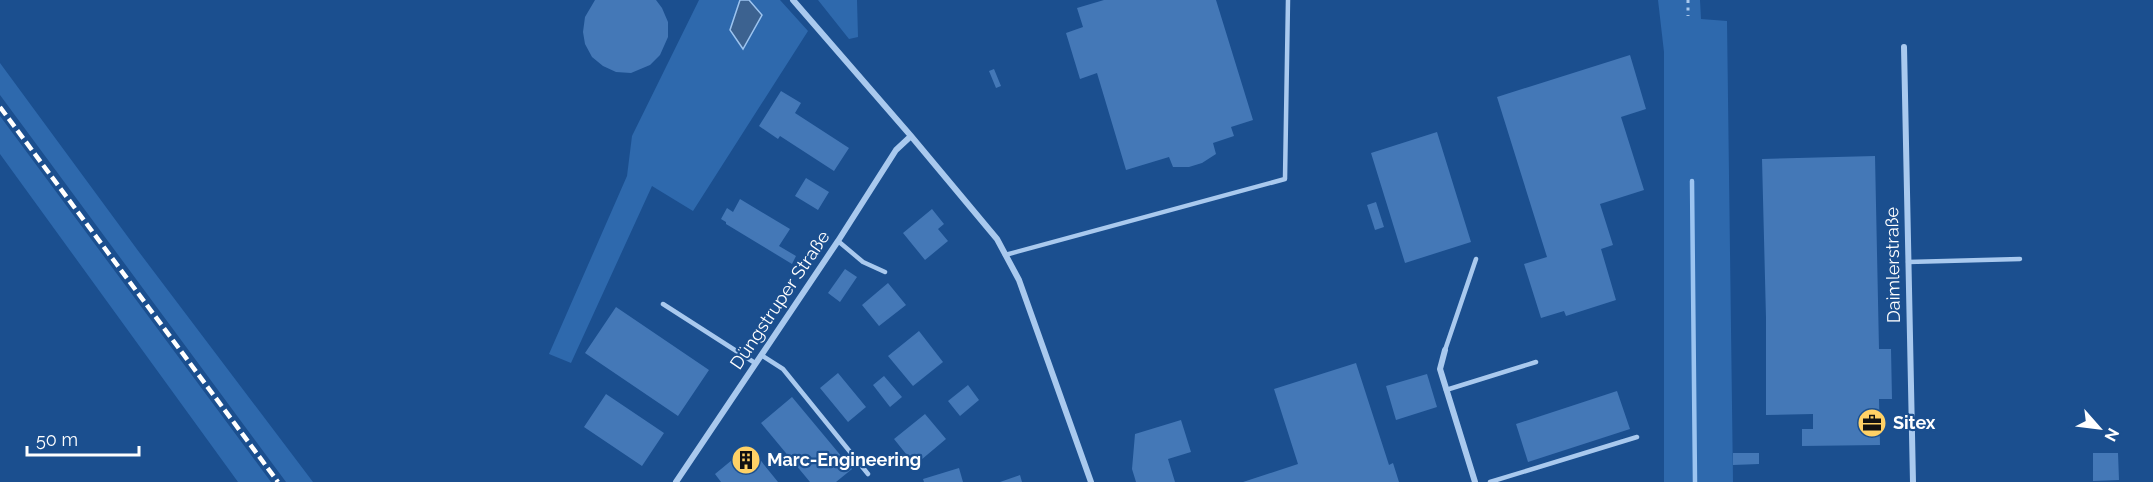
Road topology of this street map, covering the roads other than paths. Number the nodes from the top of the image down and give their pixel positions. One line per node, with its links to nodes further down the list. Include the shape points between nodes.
1 (793, 0): 4 (street)
2 (1288, 0): 6 (lane, via 1285,179)
3 (1904, 47): 9 (street, Daimlerstraße)
4 (911, 136): 5 (street, Düngstruper Straße, via 896,150); 6 (street, via 997,239)
5 (838, 241): 10 (lane, via 863,262); 13 (street, Düngstruper Straße)
6 (1005, 255): 20 (street, via 1023,290)
7 (1476, 259): 12 (lane)
8 (2020, 259): 9 (lane)
9 (1908, 262): 23 (street, Daimlerstraße)
10 (885, 272)
11 (663, 304): 15 (lane)
12 (1445, 350): 16 (street, via 1440,369)
13 (761, 355): 15 (street, Düngstruper Straße); 18 (lane, via 783,369)
14 (1536, 362): 16 (lane)
15 (755, 363): 19 (street, Düngstruper Straße)
16 (1446, 390): 21 (street)
17 (1637, 437): 22 (lane)
18 (868, 474)
19 (676, 482)
20 (1091, 482)
21 (1475, 482)
22 (1490, 482)
23 (1913, 482)

